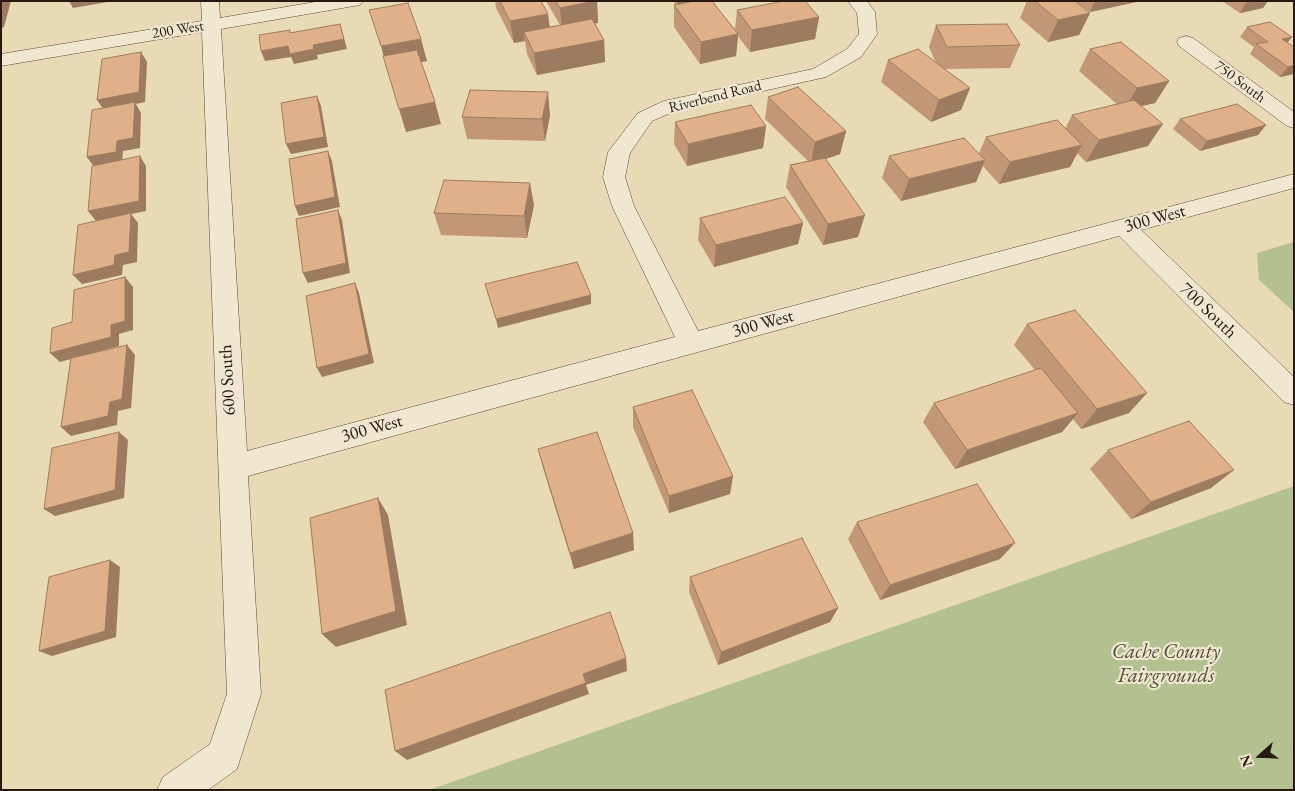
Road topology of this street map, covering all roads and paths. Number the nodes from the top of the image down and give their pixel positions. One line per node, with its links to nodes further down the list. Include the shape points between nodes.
1 (210, 1): 4 (street, 600 South)
2 (354, 1): 4 (street, 200 West)
3 (857, 1): 10 (street, Riverbend Road, via 866,12 868,34 854,53 819,73 671,105 645,118 619,152 614,177 623,206)
4 (211, 25): 6 (street, 200 West); 12 (street, 600 South)
5 (1186, 42): 7 (street, 750 South)
6 (1, 60)
7 (1294, 122)
8 (1294, 181): 9 (street, 300 West)
9 (1123, 227): 10 (street, 300 West); 11 (street, 700 South)
10 (692, 343): 12 (street, 300 West)
11 (1294, 394)
12 (233, 467): 13 (street, 600 South, via 244,694 224,756)
13 (176, 790)

